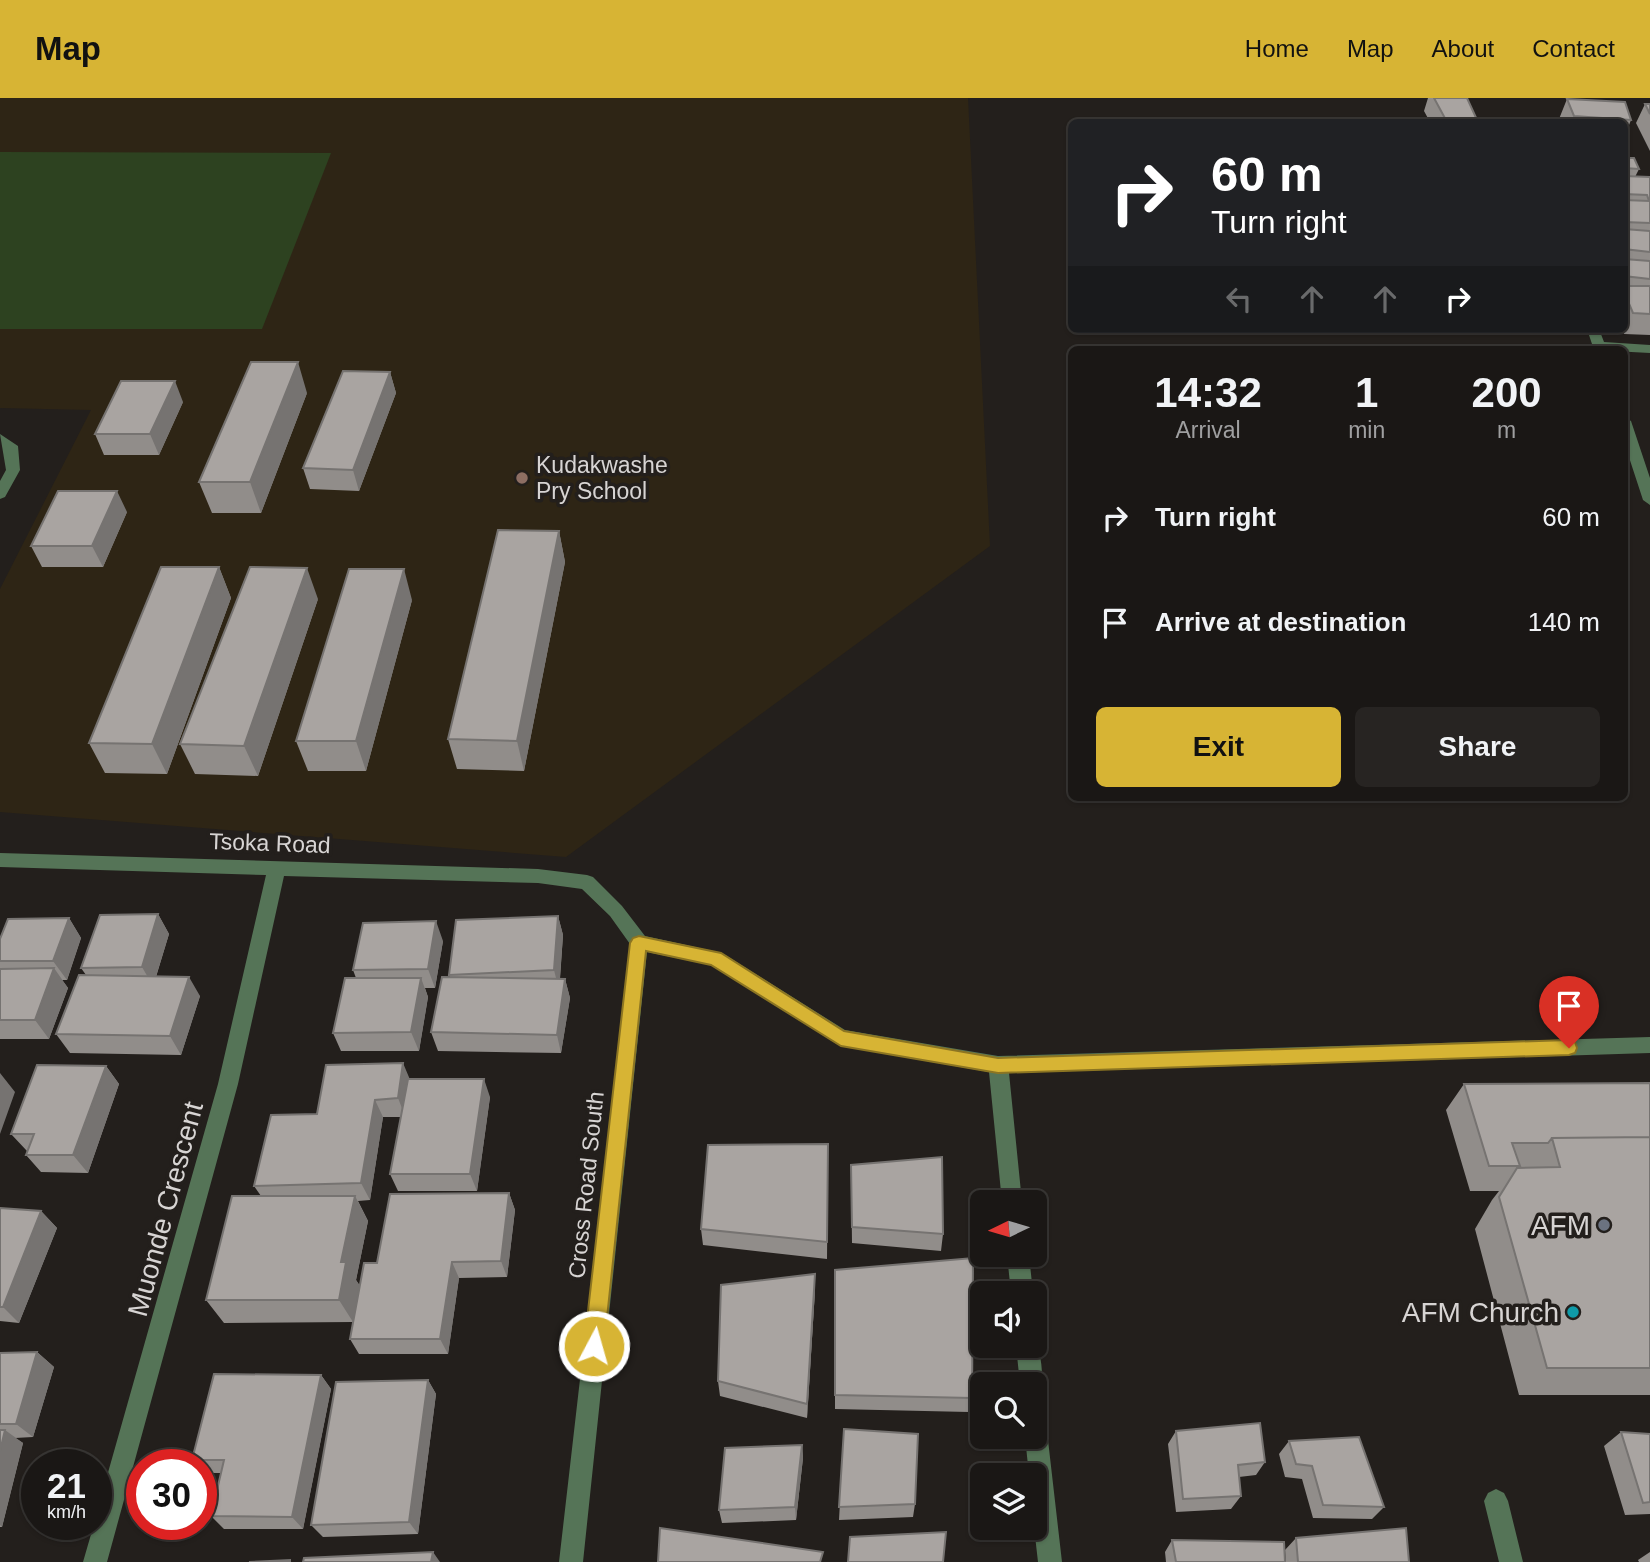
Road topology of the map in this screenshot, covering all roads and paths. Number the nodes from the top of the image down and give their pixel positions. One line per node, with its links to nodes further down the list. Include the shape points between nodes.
1 (1628, 349): 2 (street)
2 (1650, 349)
3 (1628, 433): 6 (street)
4 (0, 438): 5 (street, via 11,446 13,470)
5 (0, 494)
6 (1650, 500)
7 (0, 860): 8 (street, Tsoka Road)
8 (277, 867): 9 (street, Tsoka Road, via 538,876 587,882); 15 (street, Muonde Crescent, via 228,1084)
9 (639, 943): 11 (street, via 715,958 841,1038); 16 (street, Cross Road South)
10 (1650, 1045): 11 (street)
11 (998, 1065): 12 (street)
12 (1011, 1190)
13 (1038, 1449): 17 (street)
14 (1496, 1502): 18 (street)
15 (95, 1562)
16 (571, 1562)
17 (1050, 1562)
18 (1511, 1562)

